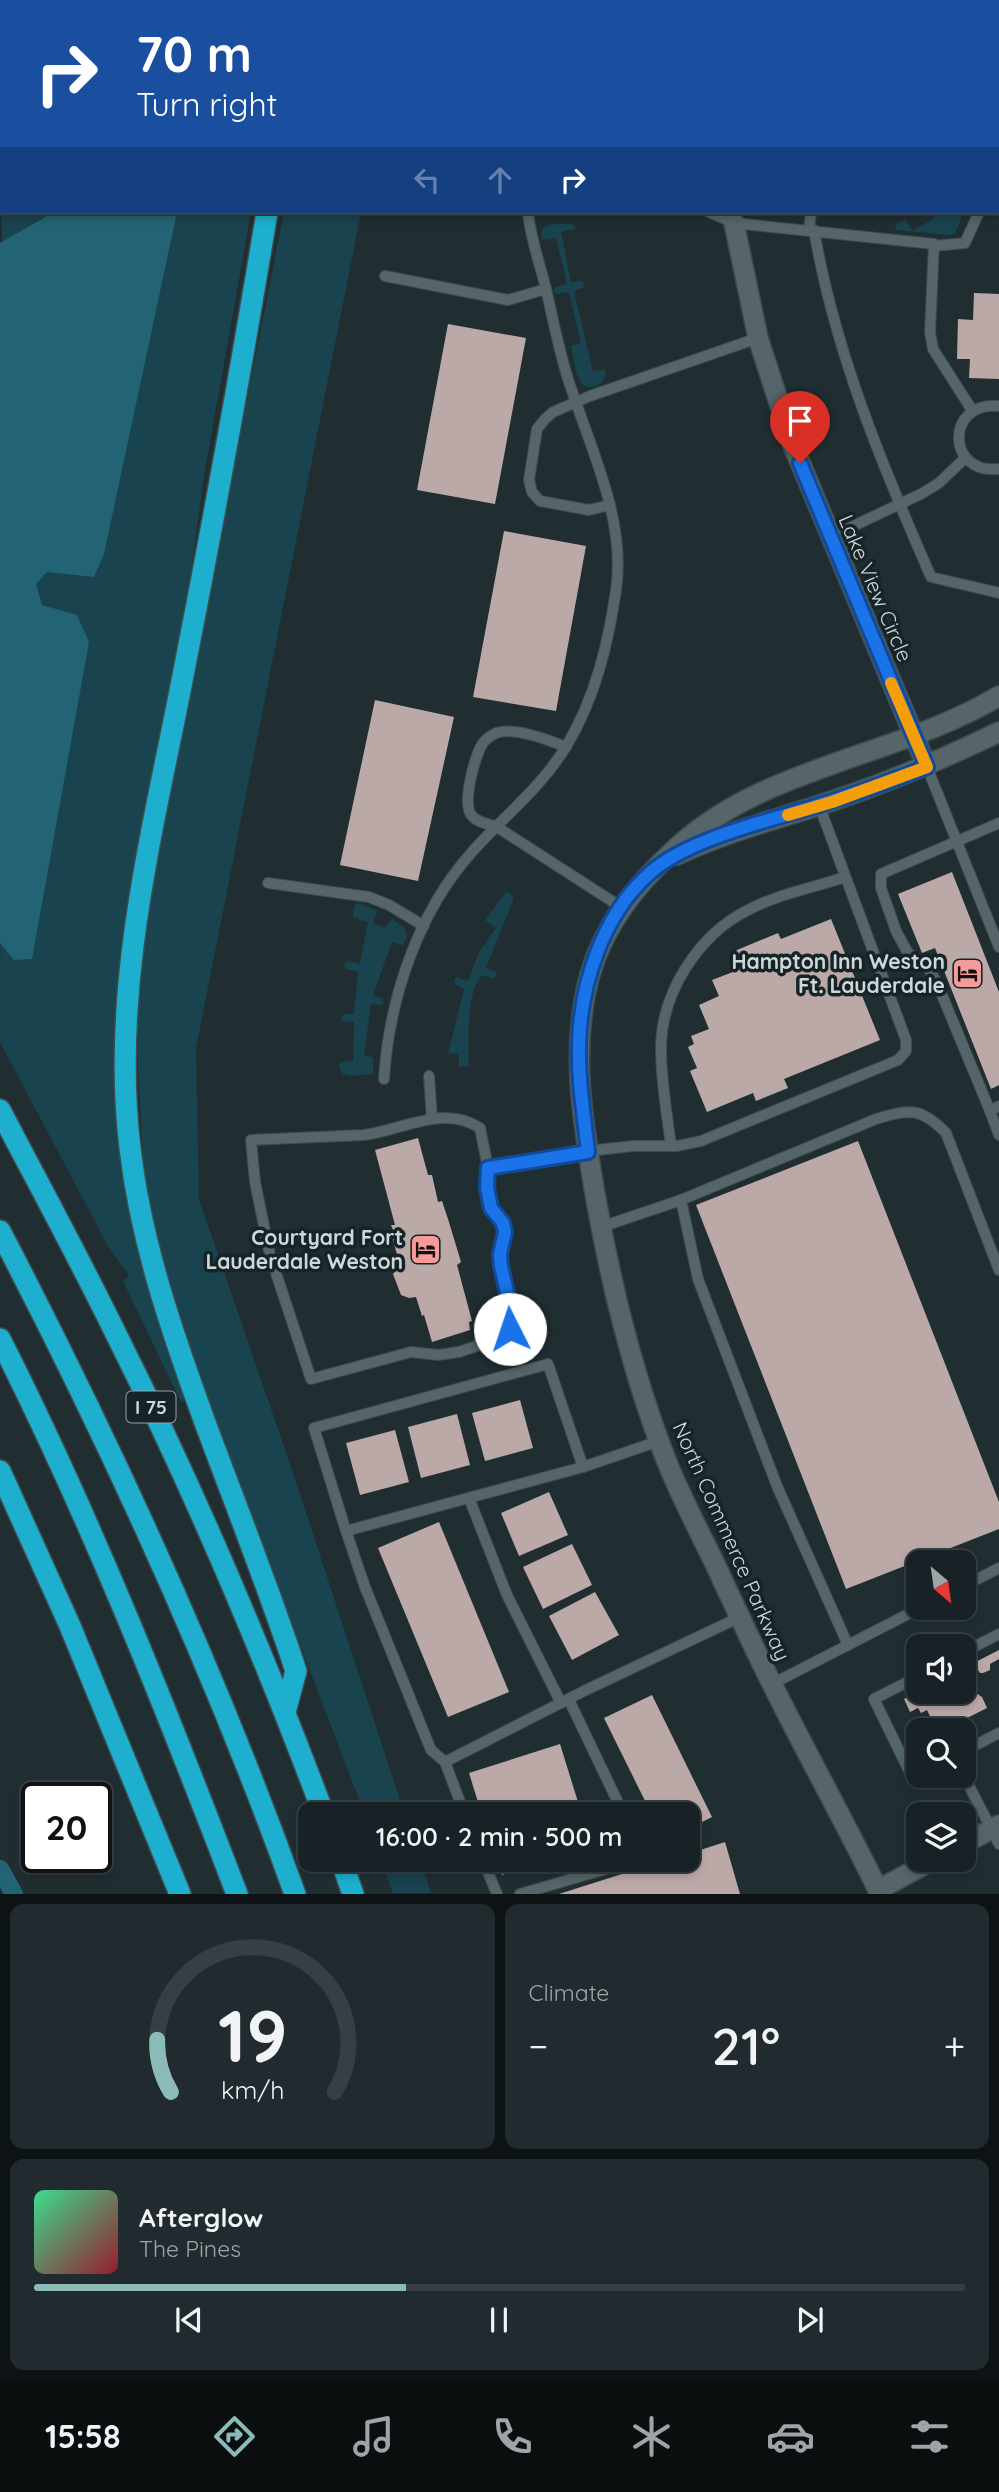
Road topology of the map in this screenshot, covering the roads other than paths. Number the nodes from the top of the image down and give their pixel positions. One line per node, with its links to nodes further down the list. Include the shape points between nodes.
1 (267, 214): 65 (highway, via 143,883 128,976 125,1065 139,1211 155,1279 296,1671)
2 (528, 214): 10 (lane)
3 (714, 214): 6 (lane)
4 (811, 214): 7 (lane)
5 (978, 214): 8 (lane, via 965,243)
6 (734, 223): 7 (lane); 11 (street, Lake View Circle)
7 (811, 230): 8 (lane); 17 (lane, via 858,399)
8 (934, 246): 14 (lane, via 933,349)
9 (385, 276): 10 (lane, via 508,300)
10 (546, 289): 12 (lane)
11 (758, 338): 12 (lane); 19 (street, Lake View Circle, via 792,443)
12 (576, 403): 18 (lane); 18 (lane, via 553,412 537,429 531,492 540,501 589,510)
13 (999, 406): 14 (lane)
14 (972, 410): 15 (lane, via 958,433)
15 (965, 458): 16 (lane, via 986,470); 17 (lane, via 939,483)
16 (999, 469)
17 (899, 504): 19 (lane); 20 (lane, via 931,578)
18 (610, 505): 24 (lane, via 618,560 608,636 590,702)
19 (830, 537): 23 (street, Lake View Circle)
20 (999, 593)
21 (999, 696): 23 (street, North Commerce Parkway)
22 (999, 732): 25 (street, North Commerce Parkway)
23 (913, 735): 25 (street, Lake View Circle); 30 (street, North Commerce Parkway, via 732,807 704,825)
24 (566, 747): 28 (lane, via 539,784); 28 (lane, via 510,731 485,740 477,754 466,804 479,821)
25 (927, 767): 26 (street, North Commerce Parkway); 29 (lane)
26 (819, 805): 30 (street, North Commerce Parkway, via 715,839 678,854); 31 (lane)
27 (999, 823): 29 (lane)
28 (497, 827): 33 (lane); 34 (lane, via 452,877)
29 (958, 841): 35 (lane); 38 (lane, via 881,874 881,887 896,931 908,953 926,966 937,983)
30 (650, 873): 33 (street, North Commerce Parkway)
31 (845, 877): 42 (lane, via 747,910 697,951 667,1010 661,1046); 42 (lane, via 906,1040 906,1051 898,1060 701,1141)
32 (268, 883): 34 (lane, via 369,897)
33 (621, 907): 43 (street, North Commerce Parkway, via 603,940 582,1009 579,1078)
34 (424, 926): 37 (lane, via 396,1002)
35 (999, 947)
36 (429, 1076): 40 (lane)
37 (384, 1079)
38 (994, 1109): 41 (lane)
39 (0, 1110): 65 (highway, I 75, via 123,1349)
40 (432, 1119): 44 (lane, via 452,1117 480,1128); 44 (lane, via 364,1135 251,1140 270,1255 311,1379 411,1352 459,1352 500,1338 510,1329 513,1319 500,1254 505,1232 491,1208)
41 (999, 1135)
42 (671, 1146): 43 (lane)
43 (588, 1152): 44 (lane); 46 (street, North Commerce Parkway)
44 (488, 1168)
45 (681, 1200): 46 (lane); 48 (lane, via 876,1119 919,1112 946,1133); 60 (lane, via 698,1279 777,1486)
46 (601, 1227): 50 (street, North Commerce Parkway, via 623,1324)
47 (0, 1231): 83 (highway, via 165,1572 244,1758)
48 (999, 1270)
49 (0, 1339): 82 (highway, via 117,1594)
50 (659, 1441): 51 (lane); 58 (street, North Commerce Parkway)
51 (583, 1467): 53 (lane); 54 (lane, via 548,1364 522,1371 314,1428)
52 (0, 1471): 81 (highway, via 81,1651)
53 (469, 1498): 54 (lane); 64 (lane, via 507,1595)
54 (346, 1531): 68 (lane, via 431,1750)
55 (999, 1568): 56 (lane)
56 (976, 1580)
57 (906, 1615): 60 (lane)
58 (740, 1617): 63 (street, North Commerce Parkway); 64 (lane)
59 (999, 1634): 61 (lane)
60 (848, 1646): 63 (lane)
61 (976, 1646)
62 (906, 1683): 69 (lane, via 874,1699)
63 (772, 1684): 80 (street, North Commerce Parkway)
64 (565, 1701): 68 (lane); 73 (lane)
65 (285, 1712): 71 (highway, I 75)
66 (999, 1733): 67 (lane)
67 (976, 1745)
68 (445, 1762): 72 (lane)
69 (906, 1765)
70 (971, 1788): 74 (lane)
71 (319, 1802)
72 (460, 1802)
73 (617, 1802)
74 (997, 1833): 75 (street)
75 (976, 1840)
76 (346, 1872): 84 (highway)
77 (488, 1872): 85 (lane)
78 (596, 1872): 86 (lane)
79 (911, 1872): 80 (street)
80 (875, 1892)
81 (180, 1894)
82 (237, 1894)
83 (295, 1894)
84 (354, 1894)
85 (496, 1894)
86 (520, 1894)

